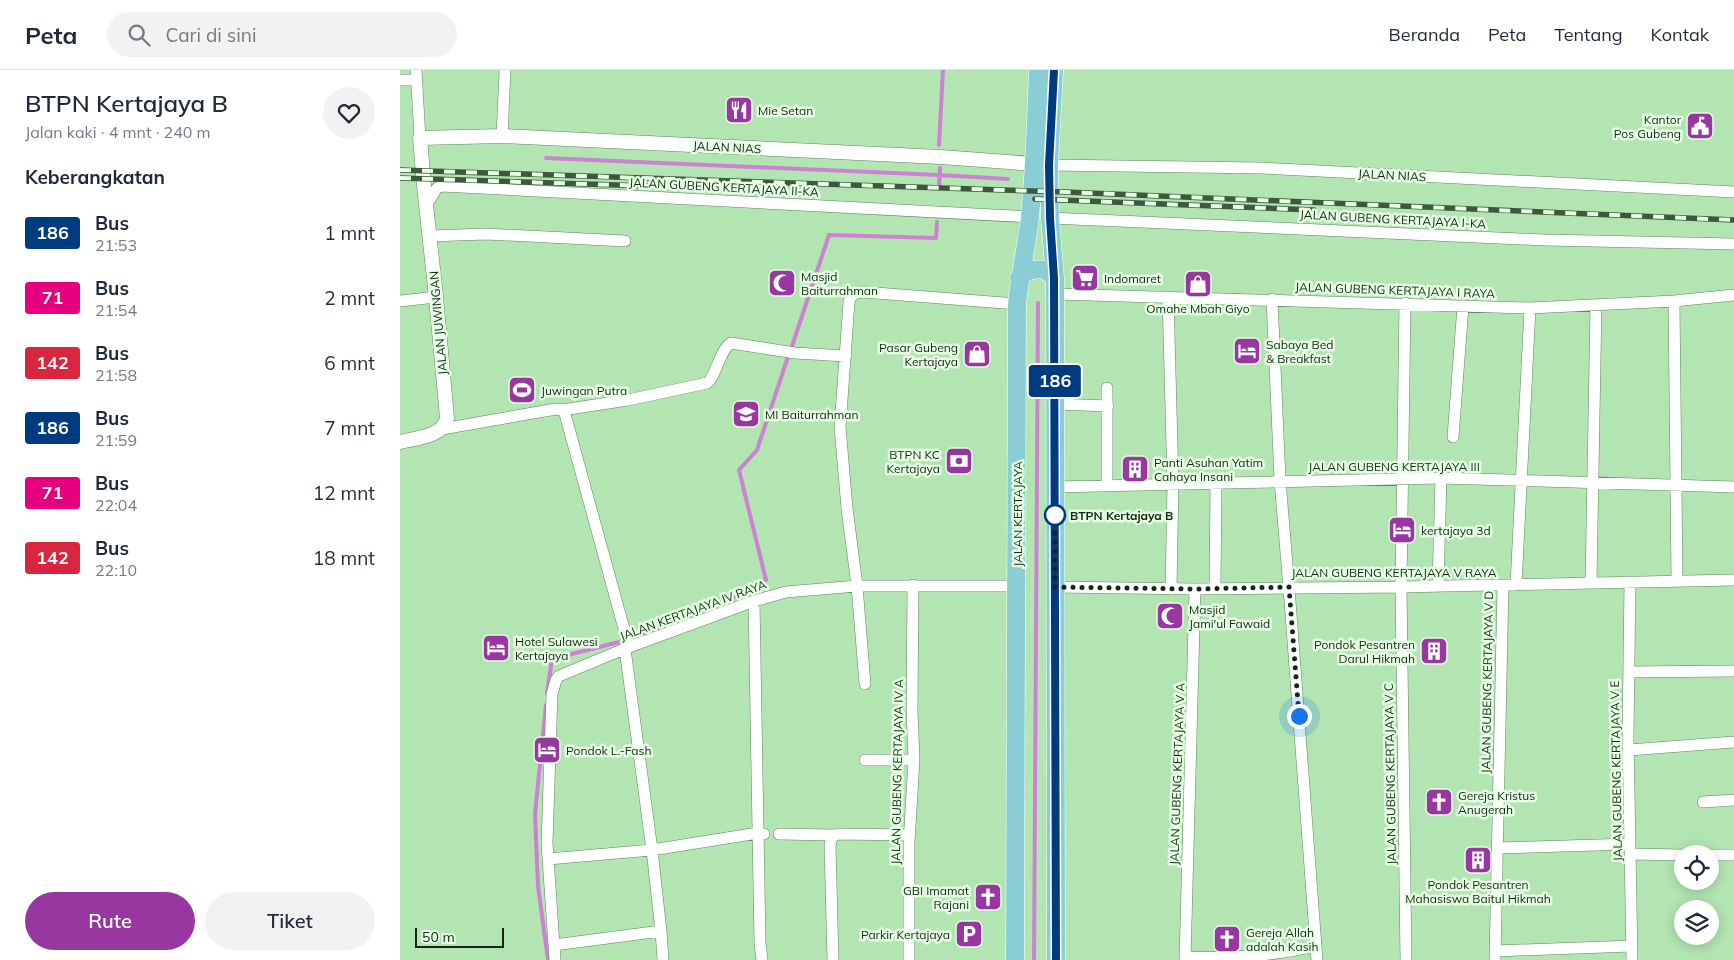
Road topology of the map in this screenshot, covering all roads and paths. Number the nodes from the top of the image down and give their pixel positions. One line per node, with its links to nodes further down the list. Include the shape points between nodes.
1 (505, 70): 6 (street)
2 (1038, 70): 8 (main road, JALAN KERTAJAYA)
3 (1054, 70): 8 (main road, JALAN KERTAJAYA)
4 (416, 75): 5 (street); 7 (street)
5 (400, 80)
6 (502, 136): 7 (street, JALAN NIAS); 8 (street, JALAN NIAS, via 941,157)
7 (420, 138): 10 (street, JALAN JUWINGAN)
8 (1042, 165): 9 (street, JALAN NIAS, via 1262,168); 11 (main road, JALAN KERTAJAYA); 12 (main road, JALAN KERTAJAYA)
9 (1734, 192)
10 (426, 206): 11 (street, JALAN GUBENG KERTAJAYA II-KA, via 437,188 442,186); 13 (street, JALAN JUWINGAN)
11 (1030, 217): 16 (main road, JALAN KERTAJAYA)
12 (1050, 218): 15 (street, JALAN GUBENG KERTAJAYA I-KA, via 1545,240); 17 (main road, JALAN KERTAJAYA)
13 (429, 236): 14 (street, via 486,234); 19 (street, JALAN JUWINGAN)
14 (625, 241)
15 (1734, 244)
16 (1020, 278): 17 (main road, via 1028,271 1038,269 1048,272); 24 (main road, JALAN KERTAJAYA)
17 (1055, 286): 20 (street, JALAN GUBENG KERTAJAYA I RAYA); 31 (main road, JALAN KERTAJAYA)
18 (1734, 295): 23 (street, JALAN GUBENG KERTAJAYA I RAYA)
19 (436, 297): 22 (street); 34 (street, JALAN JUWINGAN, via 447,418)
20 (1168, 297): 21 (street, JALAN GUBENG KERTAJAYA I RAYA); 42 (street)
21 (1272, 299): 25 (street, JALAN GUBENG KERTAJAYA I RAYA); 39 (street)
22 (400, 301)
23 (1674, 301): 26 (street, JALAN GUBENG KERTAJAYA I RAYA); 45 (street)
24 (1012, 303): 29 (street, via 855,292 849,302); 56 (main road, JALAN KERTAJAYA)
25 (1405, 303): 27 (street, JALAN GUBENG KERTAJAYA I RAYA); 38 (street, JALAN GUBENG KERTAJAYA V C)
26 (1596, 305): 28 (street, JALAN GUBENG KERTAJAYA I RAYA); 43 (street)
27 (1463, 306): 28 (street, JALAN GUBENG KERTAJAYA I RAYA); 35 (street)
28 (1530, 308): 40 (street)
29 (846, 356): 33 (street, via 728,344 707,383 628,400); 51 (street, via 840,426)
30 (1107, 388): 32 (street)
31 (1055, 404): 32 (street); 46 (main road, JALAN KERTAJAYA)
32 (1108, 406): 44 (street)
33 (559, 409): 34 (street); 65 (street, via 566,418)
34 (442, 429): 36 (street)
35 (1453, 437)
36 (400, 442)
37 (1440, 478): 38 (street, JALAN GUBENG KERTAJAYA III); 40 (street, JALAN GUBENG KERTAJAYA III); 57 (street)
38 (1403, 479): 39 (street, JALAN GUBENG KERTAJAYA III); 60 (street, JALAN GUBENG KERTAJAYA V C)
39 (1280, 480): 41 (street, JALAN GUBENG KERTAJAYA III); 59 (street)
40 (1521, 480): 43 (street, JALAN GUBENG KERTAJAYA III); 55 (street)
41 (1216, 483): 42 (street, JALAN GUBENG KERTAJAYA III); 61 (street)
42 (1173, 484): 44 (street, JALAN GUBENG KERTAJAYA III); 62 (street)
43 (1594, 484): 45 (street, JALAN GUBENG KERTAJAYA III); 52 (street)
44 (1107, 486): 46 (street, JALAN GUBENG KERTAJAYA III)
45 (1675, 486): 47 (street, JALAN GUBENG KERTAJAYA III); 48 (street)
46 (1055, 487): 58 (main road, JALAN KERTAJAYA)
47 (1734, 487)
48 (1677, 580): 49 (street, JALAN GUBENG KERTAJAYA V RAYA); 50 (street, JALAN GUBENG KERTAJAYA V RAYA)
49 (1734, 580)
50 (1630, 582): 52 (street, JALAN GUBENG KERTAJAYA V RAYA); 67 (street, JALAN GUBENG KERTAJAYA V E)
51 (856, 583): 53 (street, JALAN KERTAJAYA IV RAYA); 64 (street, JALAN KERTAJAYA IV RAYA, via 786,592); 68 (street)
52 (1591, 583): 55 (street, JALAN GUBENG KERTAJAYA V RAYA)
53 (913, 585): 56 (street, JALAN KERTAJAYA IV RAYA); 72 (street, JALAN GUBENG KERTAJAYA IV A)
54 (1503, 585): 55 (street, JALAN GUBENG KERTAJAYA V RAYA); 57 (street, JALAN GUBENG KERTAJAYA V RAYA); 79 (street, JALAN GUBENG KERTAJAYA V D)
55 (1516, 585)
56 (1016, 586): 91 (main road, JALAN KERTAJAYA)
57 (1438, 586): 60 (street, JALAN GUBENG KERTAJAYA V RAYA)
58 (1055, 587): 62 (street, JALAN GUBENG KERTAJAYA V RAYA); 92 (main road, JALAN KERTAJAYA)
59 (1289, 587): 60 (street, JALAN GUBENG KERTAJAYA V RAYA); 61 (street, JALAN GUBENG KERTAJAYA V RAYA); 88 (street)
60 (1401, 587): 100 (street, JALAN GUBENG KERTAJAYA V C)
61 (1215, 588): 63 (street, JALAN GUBENG KERTAJAYA V RAYA)
62 (1171, 589): 63 (street, JALAN GUBENG KERTAJAYA V RAYA)
63 (1195, 589): 93 (street, JALAN GUBENG KERTAJAYA V A)
64 (754, 601): 65 (street, JALAN KERTAJAYA IV RAYA); 75 (street)
65 (627, 648): 81 (street); 85 (street, JALAN KERTAJAYA IV RAYA, via 562,674 556,680 552,694)
66 (1734, 670): 67 (street)
67 (1629, 672): 70 (street, JALAN GUBENG KERTAJAYA V E)
68 (865, 684)
69 (1734, 742): 70 (street)
70 (1629, 750): 80 (street, JALAN GUBENG KERTAJAYA V E)
71 (865, 760): 72 (street)
72 (914, 760): 78 (street, JALAN GUBENG KERTAJAYA IV A)
73 (1734, 800): 74 (street)
74 (1703, 802)
75 (761, 834): 81 (street); 96 (street)
76 (779, 834): 77 (street)
77 (834, 835): 78 (street); 97 (street, via 830,844)
78 (910, 835): 98 (street, JALAN GUBENG KERTAJAYA IV A)
79 (1497, 848): 80 (street); 90 (street, JALAN GUBENG KERTAJAYA V D)
80 (1630, 849): 82 (street); 89 (street, JALAN GUBENG KERTAJAYA V E)
81 (652, 850): 85 (street); 86 (street)
82 (1674, 854)
83 (1719, 855): 84 (street)
84 (1734, 855)
85 (548, 859): 87 (street)
86 (662, 931): 87 (street); 95 (street)
87 (554, 945): 94 (street)
88 (1316, 946): 93 (street, via 1280,954); 99 (street)
89 (1632, 946): 90 (street); 101 (street, JALAN GUBENG KERTAJAYA V E)
90 (1495, 955)
91 (1018, 957)
92 (1051, 958)
93 (1185, 959)
94 (555, 960)
95 (663, 960)
96 (762, 960)
97 (833, 960)
98 (909, 960)
99 (1317, 960)
100 (1406, 960)
101 (1632, 960)

